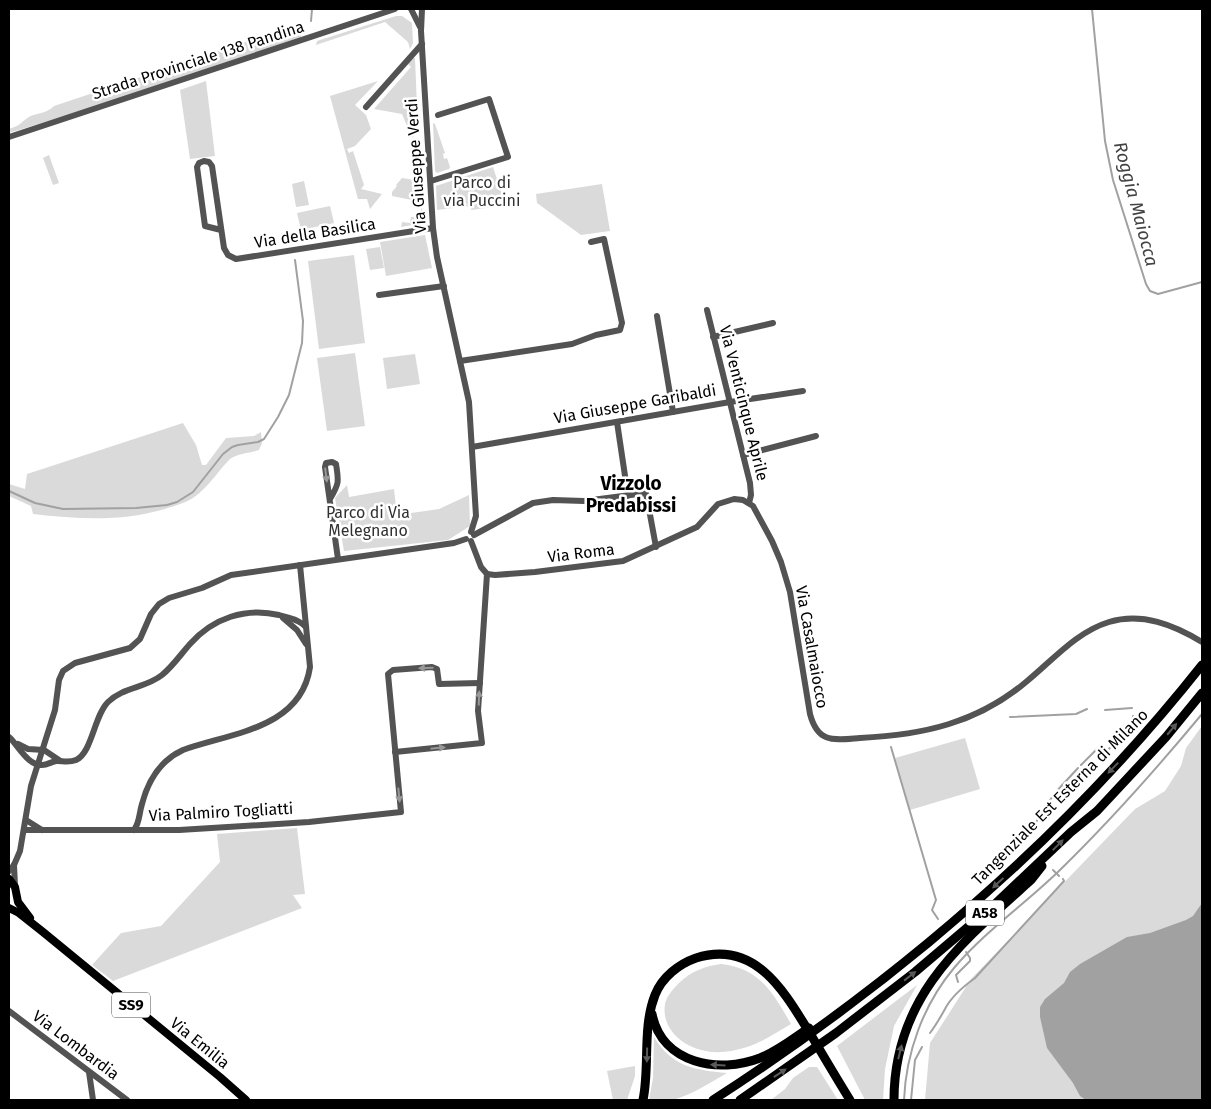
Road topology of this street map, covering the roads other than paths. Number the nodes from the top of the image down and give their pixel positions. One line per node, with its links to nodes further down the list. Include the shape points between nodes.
1 (395, 9): 8 (street, Strada Provinciale 138 Pandina)
2 (411, 9): 4 (street)
3 (422, 9): 4 (street)
4 (421, 31): 5 (street, Via Giuseppe Verdi)
5 (422, 44): 6 (street, Via Giuseppe Verdi); 9 (street, Via Giuseppe Verdi)
6 (366, 107)
7 (438, 115): 9 (street, via 489,99 508,157)
8 (9, 137)
9 (431, 181): 10 (street, Via Giuseppe Verdi)
10 (434, 228): 11 (street, Via della Basilica, via 236,259 224,248); 13 (street, Via Giuseppe Verdi)
11 (221, 230): 11 (street, Via della Basilica, via 212,166 204,161 197,167 205,226)
12 (591, 242): 19 (street, via 604,239 622,323 620,330 572,344)
13 (444, 286): 14 (street); 19 (street, Via Giuseppe Verdi)
14 (379, 296)
15 (707, 310): 18 (street, Via Venticinque Aprile)
16 (657, 316): 22 (street)
17 (773, 323): 18 (street)
18 (714, 337): 21 (street, Via Venticinque Aprile)
19 (460, 361): 25 (street, Via Giuseppe Verdi, via 469,406)
20 (803, 391): 21 (street, Via Giuseppe Garibaldi)
21 (730, 402): 22 (street, Via Giuseppe Garibaldi); 26 (street, Via Venticinque Aprile)
22 (673, 412): 23 (street, Via Giuseppe Garibaldi)
23 (617, 422): 25 (street, Via Giuseppe Garibaldi); 27 (street)
24 (816, 436): 26 (street)
25 (472, 446): 30 (street, Via Giuseppe Verdi, via 476,516)
26 (743, 455): 29 (street, Via Venticinque Aprile, via 751,487)
27 (628, 496): 30 (street, via 533,503); 31 (street, via 646,493)
28 (330, 500): 28 (street, one-way to 28, via 338,481 336,464 332,462 326,463 325,467); 32 (street)
29 (749, 503): 31 (street, Via Roma, via 734,499 718,504 697,527); 40 (street, Via Casalmaiocco, via 775,548 790,592 807,706 817,730 825,738 870,738 917,732 958,722 986,710 1014,692 1077,638 1109,622 1129,618 1152,620)
30 (470, 537): 32 (street, via 454,543); 34 (street, via 481,567)
31 (656, 547): 34 (street, Via Roma, via 611,564 496,576)
32 (338, 559): 33 (street)
33 (300, 564): 35 (street); 46 (street, via 235,574 169,598 154,609 142,637 134,646 68,667 60,676 56,704)
34 (487, 574): 43 (street)
35 (303, 601): 37 (street, via 299,613); 39 (street)
36 (278, 615): 37 (street); 38 (street); 48 (street, via 242,613 204,630 162,675 110,701 98,716 84,754 74,761)
37 (286, 617): 39 (street)
38 (293, 626): 39 (street); 41 (street)
39 (306, 627): 41 (street)
40 (1202, 642)
41 (308, 649): 53 (street, via 310,667 307,680 289,708 261,726 173,755 151,780)
42 (1202, 665): 61 (highway, Tangenziale Est Esterna di Milano / A58, one-way to 61, via 1137,743 1027,856 958,919)
43 (480, 683): 47 (street, one-way to 43, via 482,743 478,711); 47 (street, one-way to 47, via 440,684 437,669 432,667 390,671 387,677)
44 (1202, 693): 54 (highway, Tangenziale Est Esterna di Milano / A58, one-way to 44, via 1112,795)
45 (11, 739): 46 (street, via 28,749); 49 (street, via 29,760)
46 (42, 750): 48 (street); 49 (street)
47 (395, 752): 53 (street, Via Palmiro Togliatti, one-way to 53, via 401,812 283,824)
48 (62, 762): 49 (street)
49 (37, 764): 50 (street)
50 (26, 820): 51 (street); 52 (street)
51 (24, 830): 52 (street, Via Palmiro Togliatti); 55 (street)
52 (42, 830): 53 (street, Via Palmiro Togliatti)
53 (134, 830)
54 (1045, 858): 70 (highway, Tangenziale Est Esterna di Milano / A58, one-way to 54, via 811,1052 915,972); 72 (highway, A58, one-way to 54, via 904,1037 928,985 951,956 1036,875)
55 (14, 865): 56 (street); 58 (street)
56 (9, 871)
57 (9, 879): 58 (main road, Via Emilia)
58 (16, 890): 59 (main road); 60 (main road, Via Emilia / SS9, via 22,909)
59 (9, 907): 60 (main road, Via Emilia / SS9)
60 (42, 932): 67 (main road, Via Emilia / SS9)
61 (869, 991): 62 (highway, A58, one-way to 62, via 774,1052 736,1065 699,1063 676,1052 662,1037); 69 (highway, Tangenziale Est Esterna di Milano / A58)
62 (652, 1010): 68 (highway, one-way to 68); 71 (highway, via 661,984 687,961 722,954 746,960 765,971 783,991)
63 (9, 1011): 64 (street, Via Lombardia)
64 (89, 1072): 65 (street); 66 (street, Via Lombardia)
65 (93, 1100)
66 (127, 1100)
67 (246, 1100)
68 (643, 1100)
69 (713, 1100)
70 (740, 1100)
71 (850, 1100)
72 (894, 1100)

